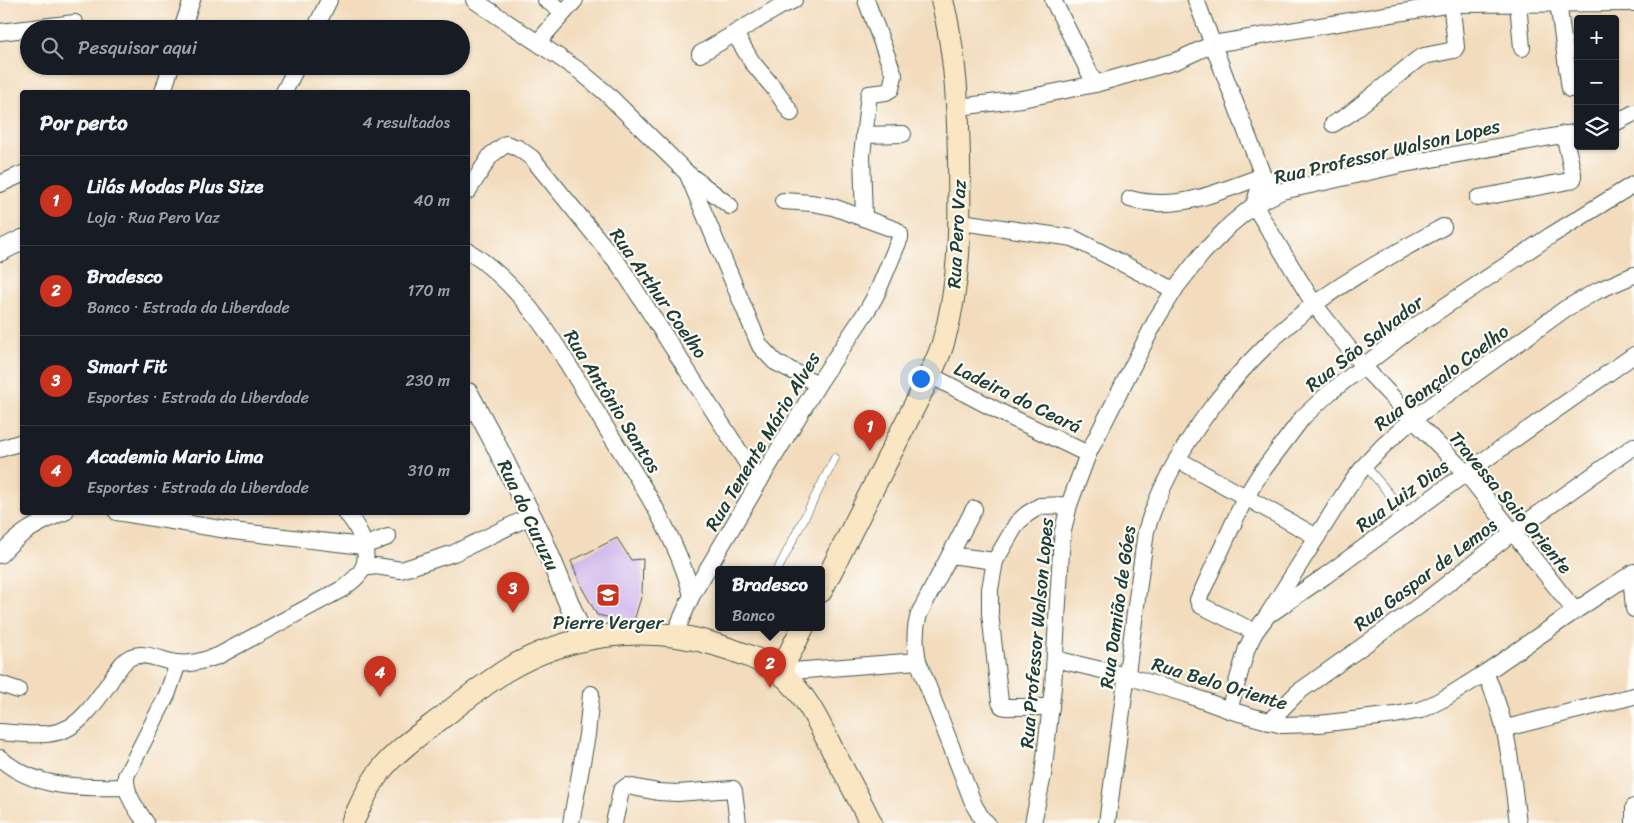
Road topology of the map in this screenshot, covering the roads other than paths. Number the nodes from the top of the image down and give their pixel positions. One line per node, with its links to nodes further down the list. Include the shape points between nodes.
1 (192, 0): 17 (street)
2 (330, 0): 18 (street)
3 (474, 0): 22 (street)
4 (546, 0): 16 (street)
5 (576, 0): 16 (street)
6 (794, 0): 21 (street)
7 (866, 0): 39 (street, via 894,75 891,89 869,94)
8 (942, 0): 32 (main road, Rua Pero Vaz, via 949,25)
9 (1054, 0): 28 (street)
10 (1196, 0): 23 (street)
11 (1451, 2): 13 (street); 15 (street); 36 (street, via 1456,48 1418,59)
12 (1558, 2): 13 (street); 14 (street); 29 (street)
13 (1518, 3): 24 (street)
14 (1634, 3)
15 (1381, 7): 23 (street)
16 (564, 12): 22 (street)
17 (185, 20)
18 (320, 20)
19 (20, 30): 20 (street)
20 (0, 32)
21 (735, 34): 25 (street); 33 (street, via 752,62)
22 (538, 42): 40 (street, via 581,72)
23 (1213, 44): 28 (street, via 1176,61); 42 (street)
24 (1522, 48)
25 (700, 54)
26 (168, 75): 30 (street)
27 (292, 75): 31 (street)
28 (1095, 84): 32 (street, via 1022,100)
29 (1570, 88)
30 (164, 90)
31 (285, 90)
32 (959, 107): 53 (main road, Rua Pero Vaz)
33 (792, 113)
34 (1634, 113): 35 (street)
35 (1619, 121)
36 (1333, 124)
37 (1571, 133): 46 (street, Rua Professor Walson Lopes); 47 (street, via 1573,179)
38 (903, 134): 39 (street)
39 (864, 135): 52 (street)
40 (687, 173): 51 (street); 64 (street, via 760,346 775,362)
41 (20, 175): 43 (street)
42 (1263, 176): 46 (street); 48 (street, via 1195,200 1160,205); 50 (street)
43 (0, 184)
44 (1634, 184): 62 (street, Rua São Salvador, via 1498,269)
45 (470, 188): 75 (street, Rua Arthur Coelho, via 499,147 506,144 532,158 620,266)
46 (1282, 191): 50 (street, Rua Professor Walson Lopes)
47 (1478, 198)
48 (1130, 199)
49 (783, 201): 52 (street, via 833,207)
50 (1254, 205): 59 (street, Rua Professor Walson Lopes, via 1202,254); 60 (street, Travessa Saio Oriente)
51 (730, 206)
52 (864, 218): 64 (street, Rua Tenente Mário Alves, via 896,230 900,238 868,309)
53 (961, 222): 59 (street, via 1073,238); 63 (main road, Rua Pero Vaz, via 958,271 951,310)
54 (1442, 227): 60 (street, Rua Damião de Góes, via 1374,264)
55 (20, 241): 56 (street)
56 (0, 251)
57 (470, 252): 97 (street, Rua Antônio Santos, via 498,272 520,295 552,339 668,532 686,572)
58 (1634, 275): 66 (street, Rua Gonçalo Coelho, via 1565,309)
59 (1174, 290): 70 (street, Rua Professor Walson Lopes)
60 (1314, 304): 62 (street, Travessa Saio Oriente); 72 (street, Rua Damião de Góes, via 1244,369)
61 (1634, 355): 74 (street, Rua Luiz Dias)
62 (1362, 365): 66 (street, Travessa Saio Oriente); 76 (street, Rua São Salvador, via 1303,417)
63 (930, 375): 70 (street, Ladeira do Ceará); 96 (main road, Rua Pero Vaz)
64 (818, 384): 75 (street, Rua Tenente Mário Alves)
65 (470, 397): 83 (street, Rua do Curuzu)
66 (1413, 419): 73 (street, Rua Gonçalo Coelho); 74 (street, Travessa Saio Oriente)
67 (20, 443): 69 (street)
68 (1634, 446): 84 (street, Rua Gaspar de Lemos)
69 (0, 450)
70 (1088, 454): 77 (street, Rua Professor Walson Lopes)
71 (836, 458): 92 (lane)
72 (1177, 459): 76 (street); 110 (street, Rua Damião de Góes, via 1156,500 1146,531)
73 (1365, 465): 82 (lane); 85 (street, Rua Gonçalo Coelho)
74 (1466, 473): 82 (street, Rua Luiz Dias); 84 (street, Travessa Saio Oriente)
75 (759, 482): 97 (street, Rua Tenente Mário Alves)
76 (1245, 498): 85 (street); 102 (street, Rua São Salvador, via 1198,600 1200,605)
77 (1069, 504): 91 (street, via 1040,506 1027,514 1017,524); 105 (street, Rua Professor Walson Lopes, via 1062,531)
78 (974, 509): 89 (street)
79 (57, 515): 88 (street, via 25,531)
80 (135, 515): 87 (street, via 233,531)
81 (347, 515): 87 (street)
82 (1407, 515): 95 (street, Rua Luiz Dias)
83 (531, 516): 93 (street, via 454,553 401,570); 104 (street, Rua do Curuzu)
84 (1513, 532): 99 (street, Travessa Saio Oriente); 117 (street, Rua Gaspar de Lemos, via 1419,606 1297,693)
85 (1317, 536): 90 (street, Rua Gonçalo Coelho)
86 (388, 537): 87 (street)
87 (363, 546): 93 (street)
88 (0, 555)
89 (950, 555): 91 (street); 106 (street, via 914,630)
90 (1303, 559): 95 (street); 100 (street, Rua Gonçalo Coelho)
91 (995, 561): 115 (street, via 990,613 1000,702 1006,707)
92 (780, 566)
93 (370, 567): 107 (street, via 342,589 218,656)
94 (1632, 573): 98 (street); 99 (street, Rua Belo Oriente)
95 (1325, 576): 100 (street, Rua Luiz Dias)
96 (825, 583)
97 (692, 595): 103 (street, Rua Tenente Mário Alves)
98 (1634, 610)
99 (1575, 611): 109 (street, Rua Belo Oriente)
100 (1267, 616): 102 (street, Rua Gonçalo Coelho)
101 (799, 631): 108 (main road)
102 (1254, 632): 116 (street, Rua Gonçalo Coelho)
103 (674, 635): 104 (main road, via 616,634); 108 (main road, via 726,648)
104 (584, 640): 124 (main road, via 554,648 507,671 407,744 380,772)
105 (1055, 659): 110 (street, Rua Belo Oriente); 115 (street, Rua Professor Walson Lopes)
106 (918, 661): 108 (street); 129 (street, via 974,805)
107 (178, 663): 119 (street, via 133,656 118,669 84,717 70,728 35,736); 121 (street, via 167,695 126,776)
108 (780, 672): 128 (main road, via 814,716)
109 (1485, 673): 117 (street, Rua Belo Oriente, via 1421,710 1319,724); 118 (street)
110 (1127, 676): 116 (street, Rua Belo Oriente); 131 (street, Rua Damião de Góes)
111 (0, 684): 112 (street)
112 (18, 690)
113 (591, 694): 125 (street)
114 (1634, 696): 118 (street)
115 (1051, 707): 130 (street, Rua Professor Walson Lopes, via 1043,775)
116 (1228, 710): 117 (street, Rua Belo Oriente)
117 (1269, 722)
118 (1506, 728): 132 (street)
119 (0, 732)
120 (0, 758): 121 (street, via 10,768 57,784 85,788)
121 (126, 787): 123 (street)
122 (1634, 807): 133 (street)
123 (146, 823)
124 (352, 823)
125 (571, 823)
126 (614, 823): 127 (street, via 621,790 627,786 677,793 730,788 734,791)
127 (738, 823)
128 (871, 823)
129 (987, 823)
130 (1033, 823)
131 (1107, 823)
132 (1518, 823)
133 (1634, 823)

